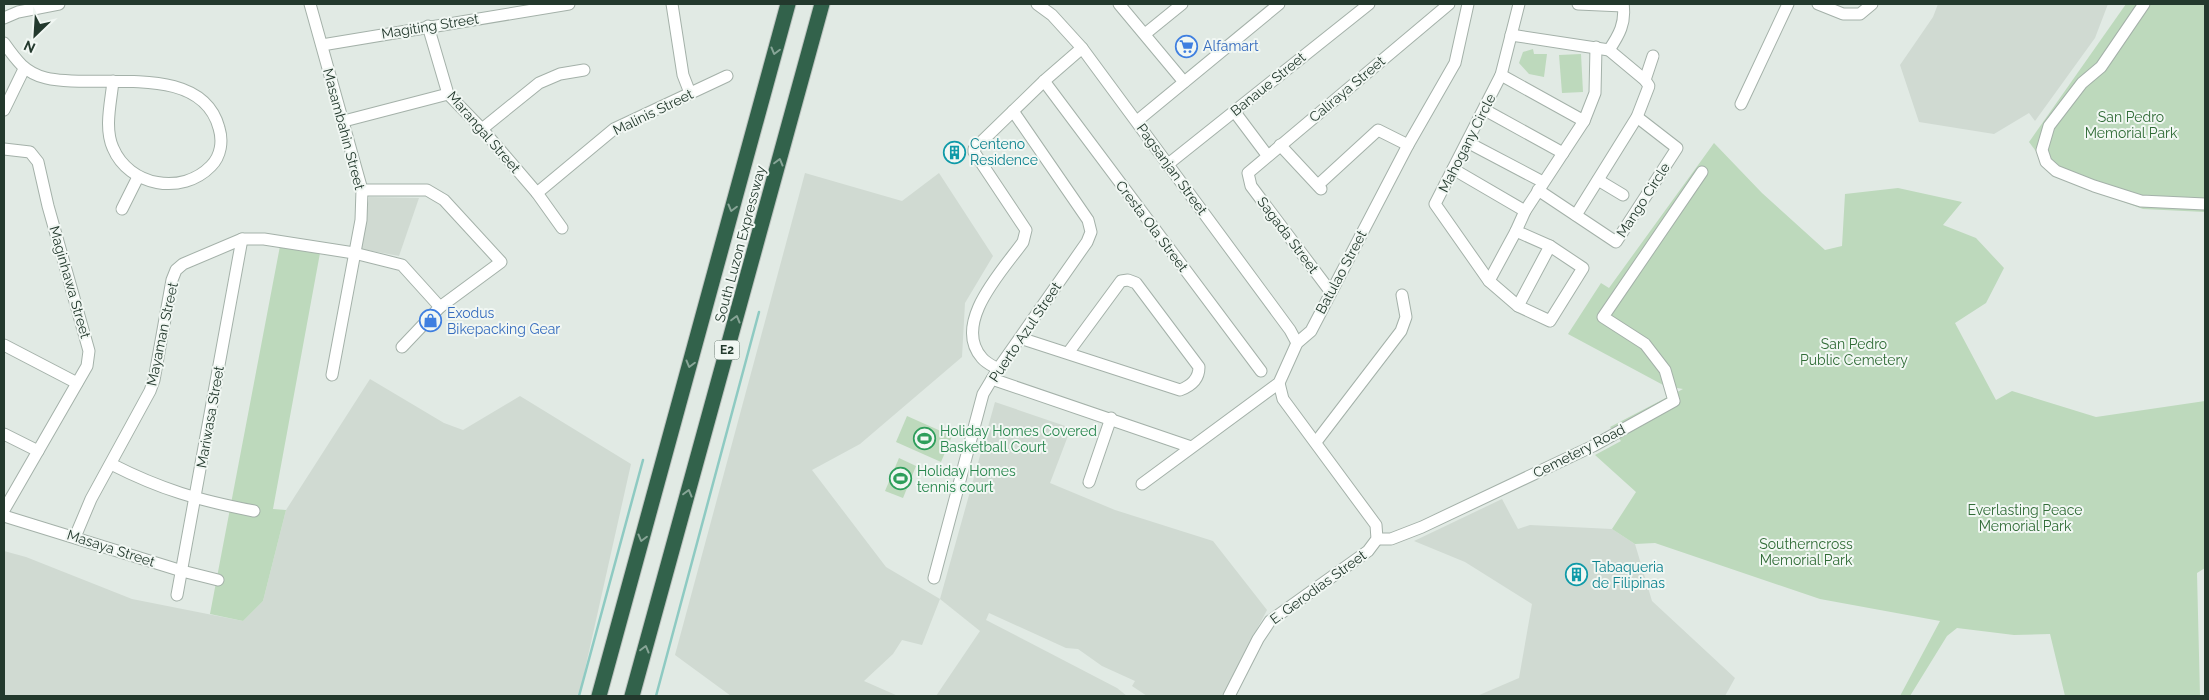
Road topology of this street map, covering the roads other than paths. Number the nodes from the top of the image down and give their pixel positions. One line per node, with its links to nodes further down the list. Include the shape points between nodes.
1 (59, 4): 21 (street)
2 (310, 4): 26 (street, Masambahin Street)
3 (569, 4): 22 (street, Magiting Street)
4 (672, 4): 39 (street, via 683,74)
5 (788, 4): 109 (highway, South Luzon Expressway / E2, one-way to 109)
6 (822, 4): 110 (highway, South Luzon Expressway / E2, one-way to 6)
7 (1037, 4): 28 (street, Pagsanjan Street, via 1052,15)
8 (1119, 4): 23 (street)
9 (1182, 4): 23 (street)
10 (1279, 4): 38 (street)
11 (1369, 4): 45 (street, Banaue Street)
12 (1450, 4): 52 (street, Caliraya Street)
13 (1468, 4): 53 (street, Batulao Street, via 1455,63)
14 (1519, 4): 24 (street, Mahogany Circle)
15 (1578, 4): 20 (street)
16 (1788, 4): 41 (street)
17 (1818, 4): 18 (street, via 1843,14 1860,14)
18 (1872, 4)
19 (2144, 4): 67 (street, via 2101,67 2082,83 2049,126 2042,150 2046,162 2056,171 2094,186 2141,201)
20 (1623, 5): 29 (street, via 1624,21 1620,34)
21 (4, 18)
22 (428, 26): 26 (street, Magiting Street); 40 (street, Marangal Street)
23 (1146, 34): 38 (street)
24 (1511, 35): 27 (street); 33 (street, Mahogany Circle)
25 (4, 43): 31 (street)
26 (322, 45): 47 (street, Masambahin Street)
27 (1596, 47): 29 (street); 49 (street, via 1595,93)
28 (1082, 48): 37 (street); 48 (street, Pagsanjan Street)
29 (1609, 50): 35 (street)
30 (1653, 56): 35 (street)
31 (24, 70): 36 (street, via 70,82); 42 (street)
32 (584, 70): 50 (street, via 560,74 539,83)
33 (1501, 75): 43 (street, Mahogany Circle); 49 (street)
34 (727, 76): 39 (street, Malinis Street)
35 (1644, 80): 46 (street, via 1649,86)
36 (113, 81): 60 (street, via 108,126 112,148 122,163); 60 (street, via 172,85 189,93 206,105 217,119 221,134 220,150 212,166 202,174 180,182 152,183)
37 (1044, 81): 44 (street); 86 (street, Cresta Ola Street)
38 (1184, 82): 48 (street)
39 (690, 93): 65 (street, Malinis Street, via 614,129)
40 (448, 94): 47 (street); 50 (street, Marangal Street)
41 (1741, 104)
42 (4, 110)
43 (1485, 110): 51 (street, Mahogany Circle); 55 (street)
44 (1013, 111): 81 (street, Puerto Azul Street, via 1088,220 1090,232 1087,242); 87 (street, via 974,148 1026,230 1024,242 980,302 974,316 976,348)
45 (1234, 111): 56 (street); 57 (street, Banaue Street)
46 (1637, 117): 62 (street); 70 (street, Mango Circle, via 1677,148 1616,242)
47 (344, 121): 64 (street, Masambahin Street)
48 (1138, 121): 57 (street, Pagsanjan Street)
49 (1584, 121): 55 (street)
50 (482, 129): 65 (street, Marangal Street)
51 (1467, 142): 58 (street, Mahogany Circle); 63 (street, Mango Circle)
52 (1280, 145): 53 (street, via 1319,187 1378,130); 56 (street, Caliraya Street)
53 (1408, 145): 77 (street, Batulao Street)
54 (4, 149): 89 (street, Maginhawa Street, via 30,152 38,162 88,342 86,366)
55 (1563, 154): 63 (street)
56 (1267, 156): 61 (street, Caliraya Street, via 1251,168)
57 (1167, 165): 82 (street, Pagsanjan Street)
58 (1454, 169): 69 (street); 76 (street, Mahogany Circle, via 1435,204)
59 (1702, 172): 104 (street, Cemetery Road, via 1603,317 1645,344 1665,370 1674,401 1593,446 1422,527 1391,539)
60 (138, 177): 68 (street)
61 (1248, 178): 77 (street, Sagada Street)
62 (1598, 180): 66 (street); 70 (street)
63 (1541, 186): 69 (street); 70 (street, Mango Circle)
64 (362, 190): 75 (street, Masambahin Street, via 361,220); 80 (street, via 427,190 444,200 501,262)
65 (537, 193): 71 (street, Marangal Street)
66 (1623, 195)
67 (2205, 204)
68 (122, 209)
69 (1525, 211): 72 (street)
70 (1576, 215)
71 (562, 228)
72 (1516, 231): 74 (street); 76 (street)
73 (242, 239): 75 (street, Mayaman Street, via 264,239); 96 (street, Mayaman Street, via 176,270 154,380 146,402); 99 (street, Mariwasa Street)
74 (1550, 246): 79 (street); 79 (street, Mahogany Circle, via 1583,268 1550,321)
75 (354, 253): 80 (street, Mayaman Street, via 402,266); 88 (street, Masambahin Street)
76 (1489, 281): 79 (street, Mahogany Circle)
77 (1330, 291): 82 (street, Batulao Street, via 1311,331)
78 (1402, 295): 93 (street, via 1406,317 1401,331)
79 (1518, 306)
80 (440, 307): 84 (street)
81 (1020, 338): 85 (street); 87 (street, Puerto Azul Street)
82 (1297, 343): 90 (street, Batulao Street)
83 (4, 345): 89 (street)
84 (402, 347)
85 (1068, 353): 85 (street, via 1180,390 1197,379 1199,373 1199,367 1136,283 1128,280 1121,280)
86 (1261, 370)
87 (995, 374): 91 (street); 106 (street, Puerto Azul Street, via 984,394)
88 (332, 375)
89 (78, 383): 95 (street, Maginhawa Street)
90 (1279, 383): 93 (street, E. Gerodias Street, via 1283,399); 94 (street, Batulao Street)
91 (1111, 418): 94 (street); 97 (street)
92 (4, 434): 95 (street)
93 (1316, 442): 104 (street, E. Gerodias Street, via 1376,526)
94 (1191, 447): 98 (street, Batulao Street)
95 (38, 451): 100 (street, Maginhawa Street)
96 (111, 464): 99 (street, via 149,483); 103 (street, Mayaman Street)
97 (1089, 482)
98 (1142, 484)
99 (195, 499): 101 (street); 105 (street, Mariwasa Street)
100 (4, 510)
101 (254, 511)
102 (4, 516): 103 (street, Masaya Street)
103 (75, 536): 105 (street, Masaya Street)
104 (1377, 539): 111 (street, E. Gerodias Street, via 1368,551 1270,621)
105 (182, 571): 107 (street, Masaya Street); 108 (street, Mariwasa Street)
106 (934, 578)
107 (218, 580)
108 (177, 594)
109 (598, 696)
110 (632, 696)
111 (1229, 696)

